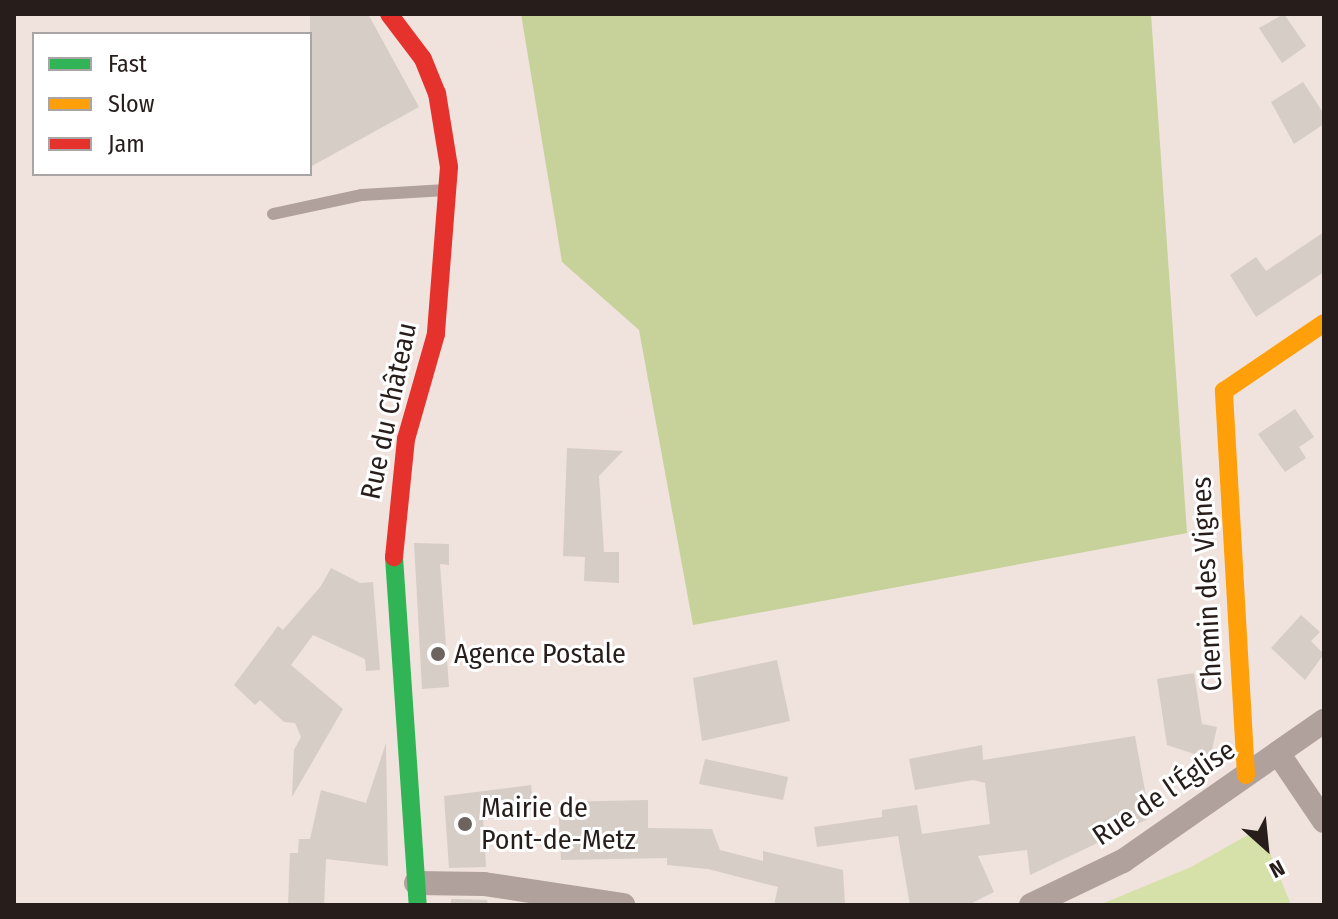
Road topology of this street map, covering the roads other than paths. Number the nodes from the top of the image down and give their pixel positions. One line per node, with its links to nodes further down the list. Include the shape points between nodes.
1 (389, 14): 2 (street, Rue du Château, via 423,59 437,93)
2 (449, 190): 3 (lane, via 362,195); 9 (street, Rue du Château, via 436,334 406,439 396,508 393,576)
3 (273, 214)
4 (1324, 323): 7 (street, Chemin des Vignes, via 1224,391)
5 (1324, 721): 6 (street, Rue de l'Église)
6 (1278, 753): 7 (street, Rue de l'Église); 8 (street)
7 (1246, 775): 11 (street, Rue de l'Église, via 1123,861)
8 (1324, 821)
9 (417, 894): 10 (street, via 484,884)
10 (623, 905)
11 (1031, 905)

